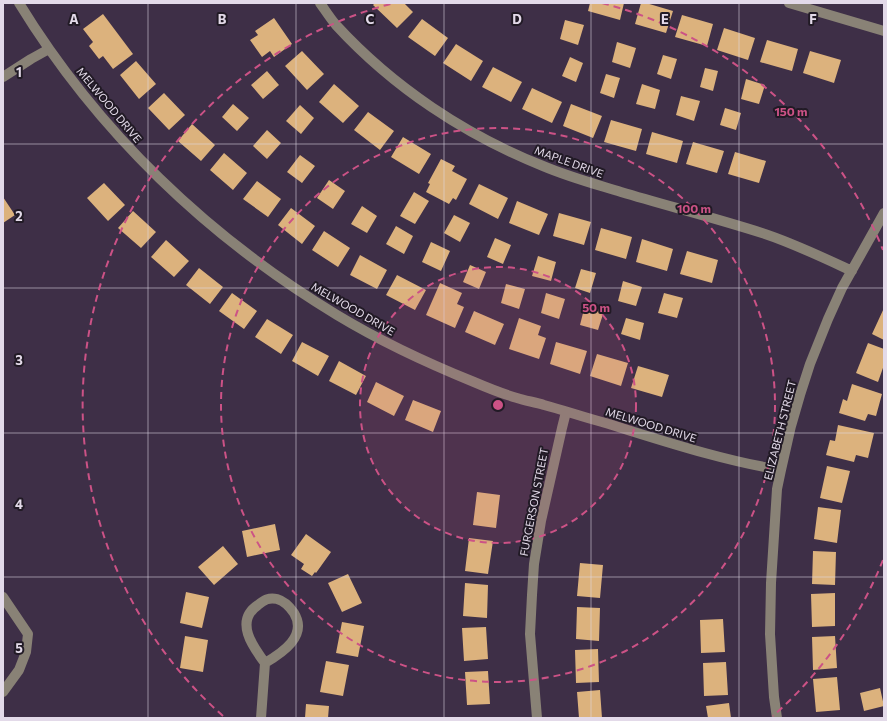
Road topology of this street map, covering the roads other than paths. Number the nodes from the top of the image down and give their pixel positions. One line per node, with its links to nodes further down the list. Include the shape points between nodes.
1 (19, 3): 5 (street, MELWOOD DRIVE)
2 (320, 3): 8 (street, MAPLE DRIVE, via 335,24 390,76 454,122 513,154 587,182 762,233)
3 (789, 3): 4 (street)
4 (884, 31)
5 (49, 49): 6 (street); 9 (street, MELWOOD DRIVE, via 97,112 135,154 208,224 242,251 338,315 421,360 517,398)
6 (3, 77)
7 (884, 213): 8 (street, ELIZABETH STREET)
8 (852, 271): 10 (street, ELIZABETH STREET, via 842,288 810,364)
9 (566, 412): 10 (street, MELWOOD DRIVE, via 701,452); 15 (street, FURGERSON STREET, via 541,521 534,564 530,634)
10 (781, 470): 16 (street, ELIZABETH STREET, via 777,489 770,634)
11 (3, 597): 13 (street, via 28,634 26,652 19,670)
12 (265, 663): 12 (street, via 288,648 297,632 292,611 284,602 277,599 268,598 252,608 247,617 247,632 253,647); 14 (street)
13 (3, 692)
14 (261, 718)
15 (537, 718)
16 (778, 718)

